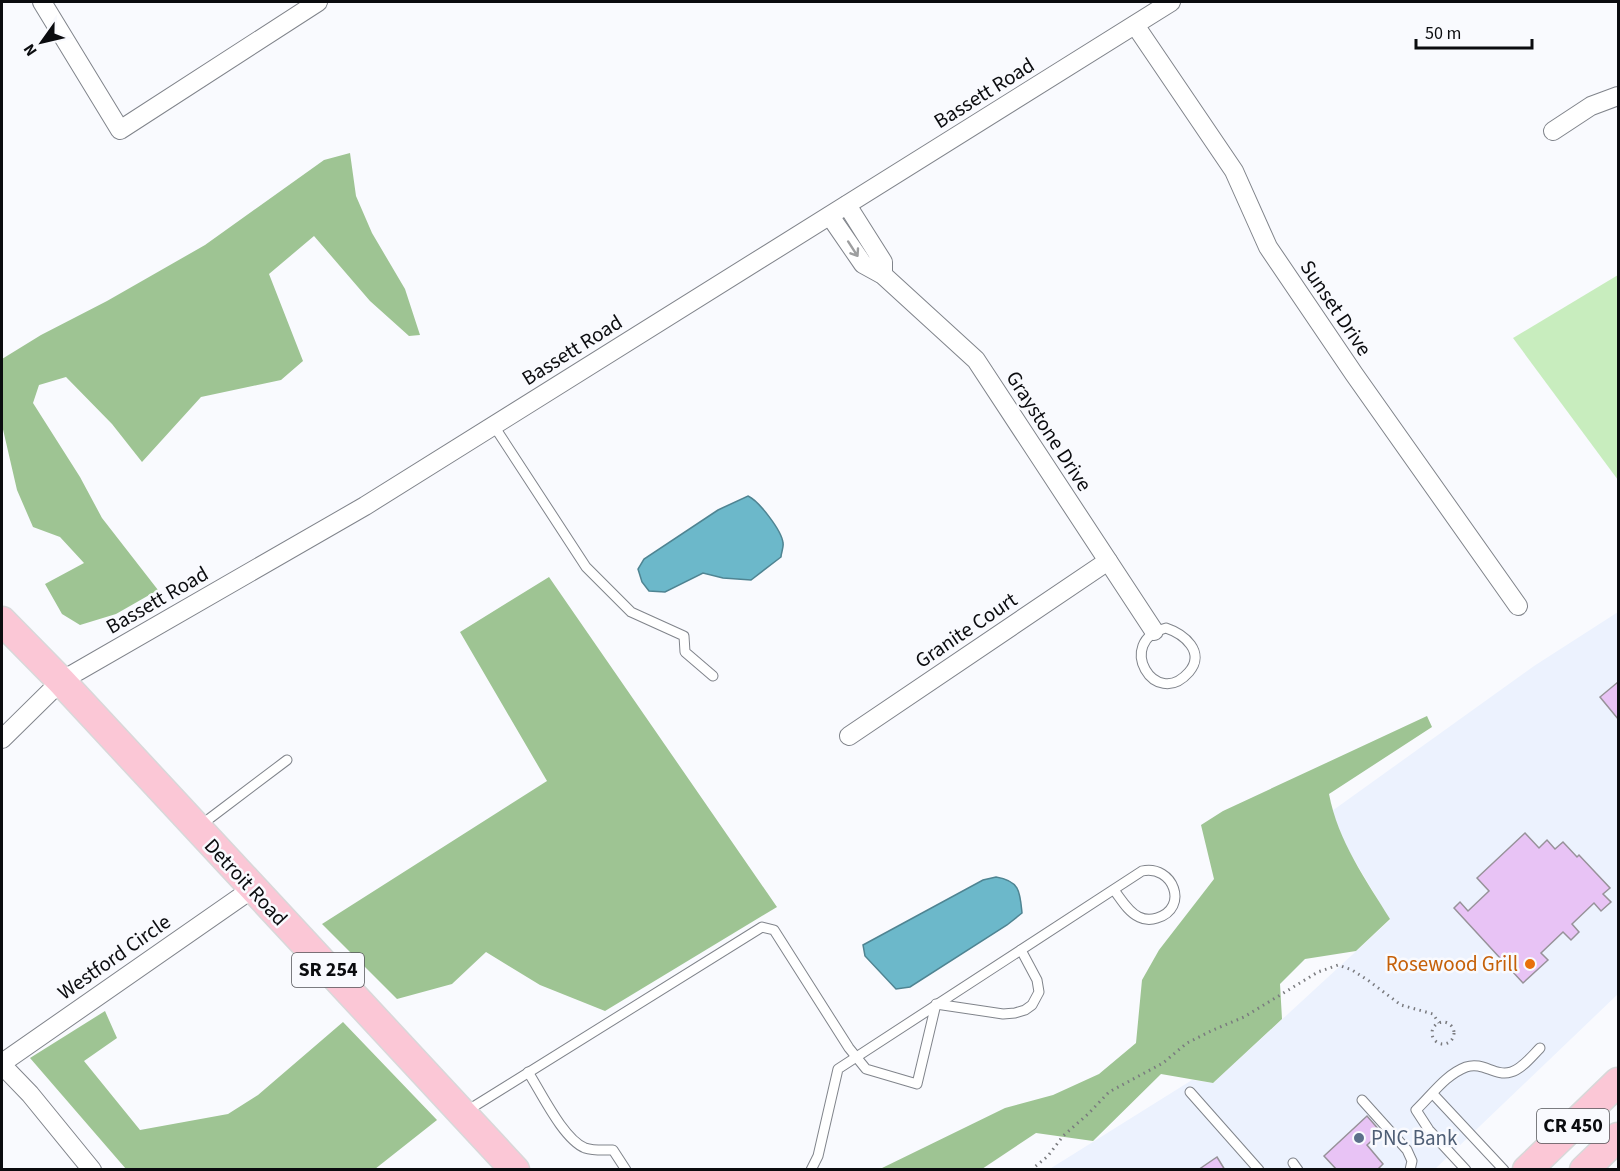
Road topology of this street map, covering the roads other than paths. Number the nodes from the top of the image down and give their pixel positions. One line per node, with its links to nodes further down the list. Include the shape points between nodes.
1 (42, 2): 2 (street, via 120,130)
2 (318, 2)
3 (1171, 2): 4 (street, Bassett Road)
4 (1135, 25): 7 (street, Bassett Road); 12 (street, Sunset Drive, via 1234,171 1268,247)
5 (1618, 96): 6 (street, via 1591,106)
6 (1553, 131)
7 (847, 205): 8 (street, Bassett Road); 9 (street, via 883,261)
8 (830, 216): 9 (street, Graystone Drive, one-way to 9, via 863,264); 10 (street, Bassett Road)
9 (883, 275): 11 (street, Graystone Drive, via 976,360)
10 (494, 426): 15 (lane, via 586,567 631,612 684,636 685,652); 16 (street, Bassett Road, via 365,506)
11 (1108, 561): 14 (street, Graystone Drive); 17 (street, Granite Court)
12 (1518, 606)
13 (2, 621): 16 (main road, Detroit Road / SR 254)
14 (1154, 631): 14 (lane, via 1144,641 1142,666 1150,678 1165,683 1180,680 1195,659 1193,646 1181,633 1166,628)
15 (712, 676)
16 (61, 681): 18 (street, Bassett Road); 20 (main road, Detroit Road / SR 254)
17 (849, 736)
18 (2, 740)
19 (288, 760): 20 (lane)
20 (196, 828): 21 (main road, Detroit Road / SR 254)
21 (252, 889): 27 (street, Westford Circle); 34 (main road, Detroit Road / SR 254)
22 (1114, 890): 22 (lane, via 1141,919 1160,918 1175,902 1171,882 1150,869); 23 (lane)
23 (1021, 950): 24 (lane); 24 (lane, via 1039,992 1025,1010 1003,1014)
24 (936, 1004): 26 (lane); 26 (lane, via 917,1083 866,1069)
25 (1540, 1048): 31 (lane, via 1512,1072 1468,1066 1454,1073)
26 (855, 1057): 28 (lane, via 774,930 762,927); 40 (lane, via 838,1069 818,1156)
27 (2, 1064): 37 (street, Westford Circle)
28 (528, 1072): 34 (lane); 39 (lane, via 574,1141 585,1148 613,1150)
29 (1618, 1082): 44 (main road, CR 450)
30 (1190, 1092): 41 (lane)
31 (1433, 1094): 42 (lane, via 1416,1110); 43 (lane)
32 (1362, 1100): 36 (lane, via 1407,1150 1412,1161)
33 (1618, 1103): 45 (main road)
34 (463, 1113): 38 (main road, Detroit Road / SR 254)
35 (1618, 1137): 46 (main road, CR 450)
36 (1410, 1169)
37 (92, 1170)
38 (515, 1170)
39 (626, 1170)
40 (811, 1170)
41 (1259, 1170)
42 (1466, 1170)
43 (1504, 1170)
44 (1527, 1170)
45 (1552, 1170)
46 (1584, 1170)

